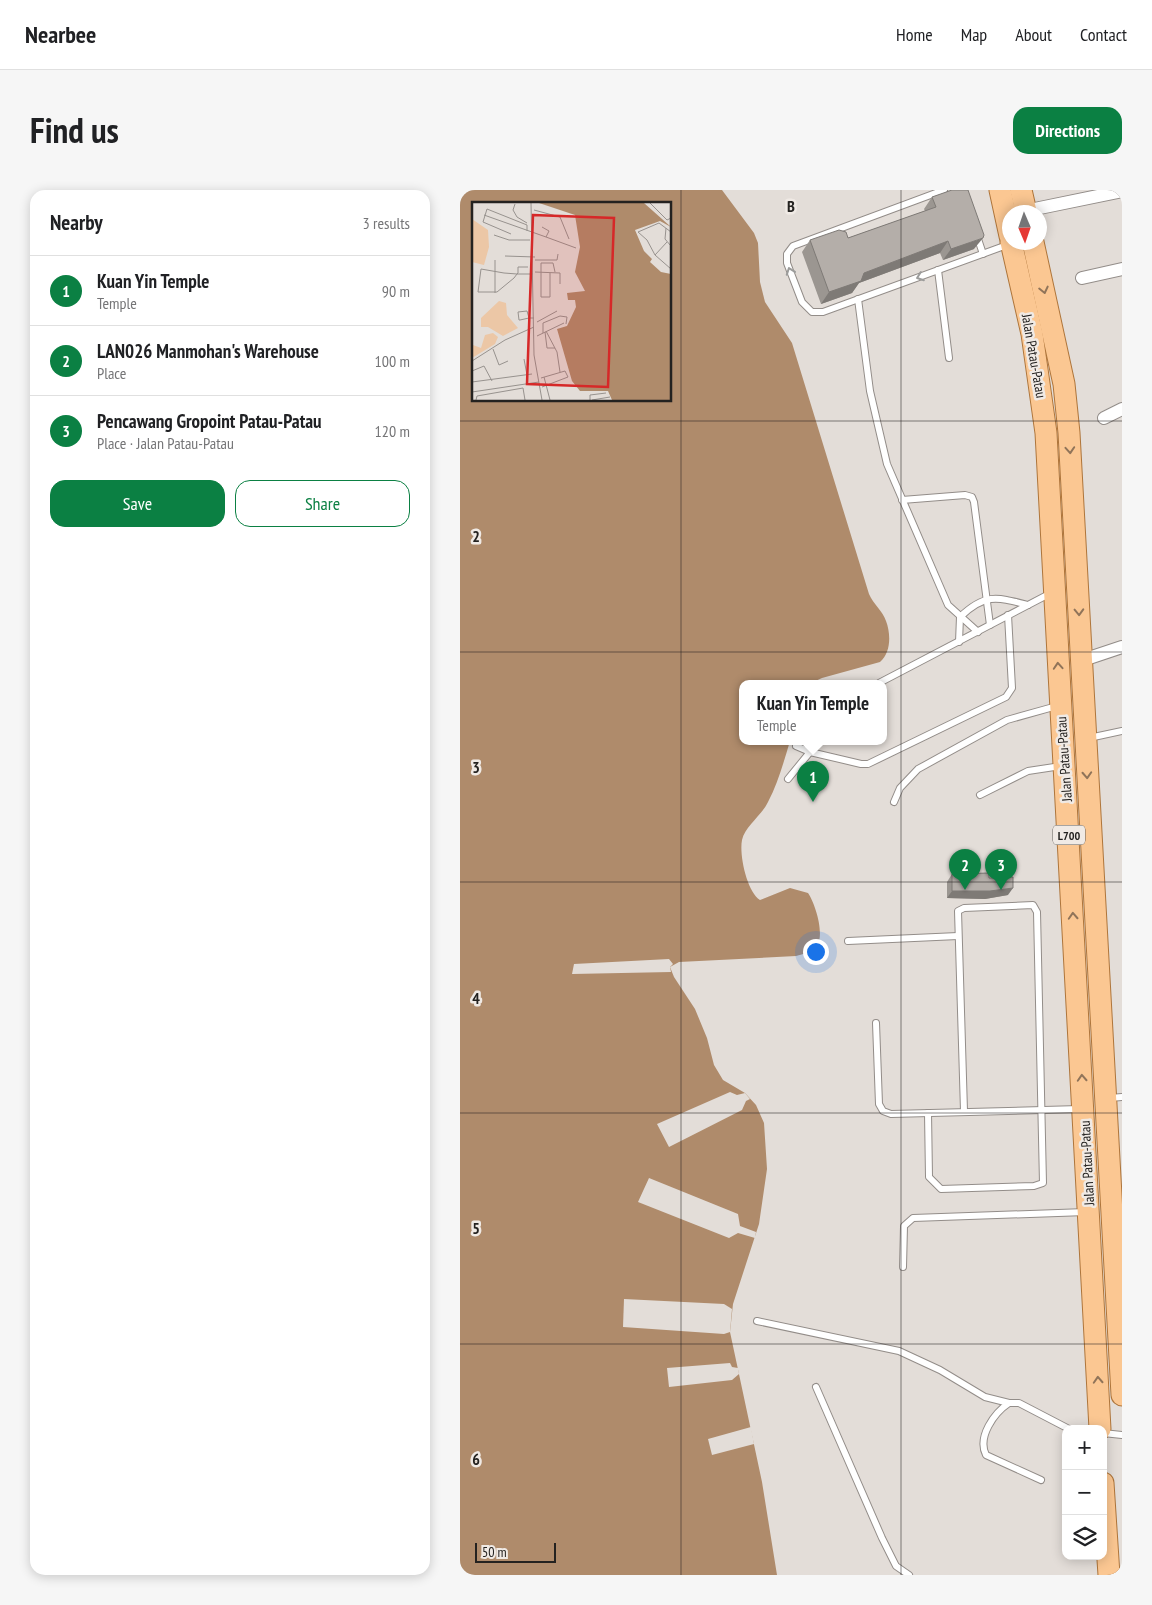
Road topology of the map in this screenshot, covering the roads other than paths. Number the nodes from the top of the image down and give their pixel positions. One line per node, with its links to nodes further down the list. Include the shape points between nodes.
1 (944, 190): 16 (lane, one-way to 1, via 822,312 808,310 787,263 790,249 797,243)
2 (1000, 190): 5 (main road, Jalan Patau-Patau / L700)
3 (1021, 190): 6 (main road)
4 (1122, 191): 7 (street)
5 (1003, 205)
6 (1024, 205)
7 (1047, 207)
8 (974, 226): 12 (lane)
9 (1002, 245): 12 (lane)
10 (1012, 250): 21 (main road, Jalan Patau-Patau / L700, via 1041,387)
11 (1035, 250): 30 (main road, Jalan Patau-Patau / L700, one-way to 30, via 1065,394 1075,509)
12 (983, 254): 14 (lane)
13 (1122, 269): 15 (street)
14 (938, 270): 16 (lane, one-way to 16); 17 (lane)
15 (1082, 278)
16 (858, 299): 20 (lane, via 877,428)
17 (949, 358)
18 (1122, 409): 19 (street)
19 (1104, 418)
20 (902, 500): 22 (lane, via 966,495 972,498); 25 (lane, via 948,605)
21 (1053, 592): 23 (lane); 32 (main road, Jalan Patau-Patau / L700, one-way to 21)
22 (987, 599): 23 (lane, via 998,597); 25 (lane); 26 (lane)
23 (1028, 605): 24 (lane)
24 (1008, 615): 26 (lane); 37 (lane, via 1012,688 1006,697 868,764)
25 (960, 617): 27 (lane); 28 (lane)
26 (990, 625): 27 (lane)
27 (978, 632): 28 (lane)
28 (958, 642): 31 (lane)
29 (1122, 647): 30 (street)
30 (1080, 661): 34 (main road, Jalan Patau-Patau / L700)
31 (885, 680)
32 (1060, 704): 38 (main road, Jalan Patau-Patau / L700); 41 (lane, via 1007,720 918,769 900,788)
33 (1122, 731): 34 (lane)
34 (1085, 738): 45 (main road, Jalan Patau-Patau / L700, one-way to 45)
35 (814, 745): 37 (lane)
36 (796, 746): 37 (lane)
37 (810, 752): 39 (lane)
38 (1065, 765): 40 (lane, via 1028,771); 46 (main road, Jalan Patau-Patau / L700, one-way to 38)
39 (788, 779)
40 (980, 795)
41 (894, 802)
42 (958, 936): 43 (lane); 47 (lane, via 958,911 964,908 1033,906 1037,912); 48 (lane)
43 (848, 941)
44 (876, 1024): 49 (lane, via 879,1104 883,1111 891,1114)
45 (1114, 1097): 51 (main road, Jalan Patau-Patau / L700)
46 (1084, 1109): 47 (lane); 50 (main road, Jalan Patau-Patau / L700)
47 (1042, 1110): 48 (lane); 49 (lane, via 1043,1183 940,1189 930,1177)
48 (964, 1111): 49 (lane)
49 (928, 1113)
50 (1089, 1212): 51 (main road, Jalan Patau-Patau / L700); 52 (lane, via 913,1218 904,1226)
51 (1106, 1233): 54 (main road, Jalan Patau-Patau / L700); 58 (main road, Jalan Patau-Patau / L700, one-way to 51)
52 (903, 1267)
53 (757, 1321): 56 (lane, via 899,1351 940,1370 985,1397)
54 (1122, 1382)
55 (816, 1387): 63 (lane, via 882,1538 896,1566)
56 (1009, 1403): 57 (lane, via 1019,1402); 61 (lane, via 993,1418 983,1449 986,1456)
57 (1062, 1425)
58 (1100, 1425)
59 (1107, 1433): 60 (lane)
60 (1122, 1435)
61 (1041, 1480)
62 (1105, 1515): 64 (main road)
63 (909, 1575)
64 (1109, 1575)

